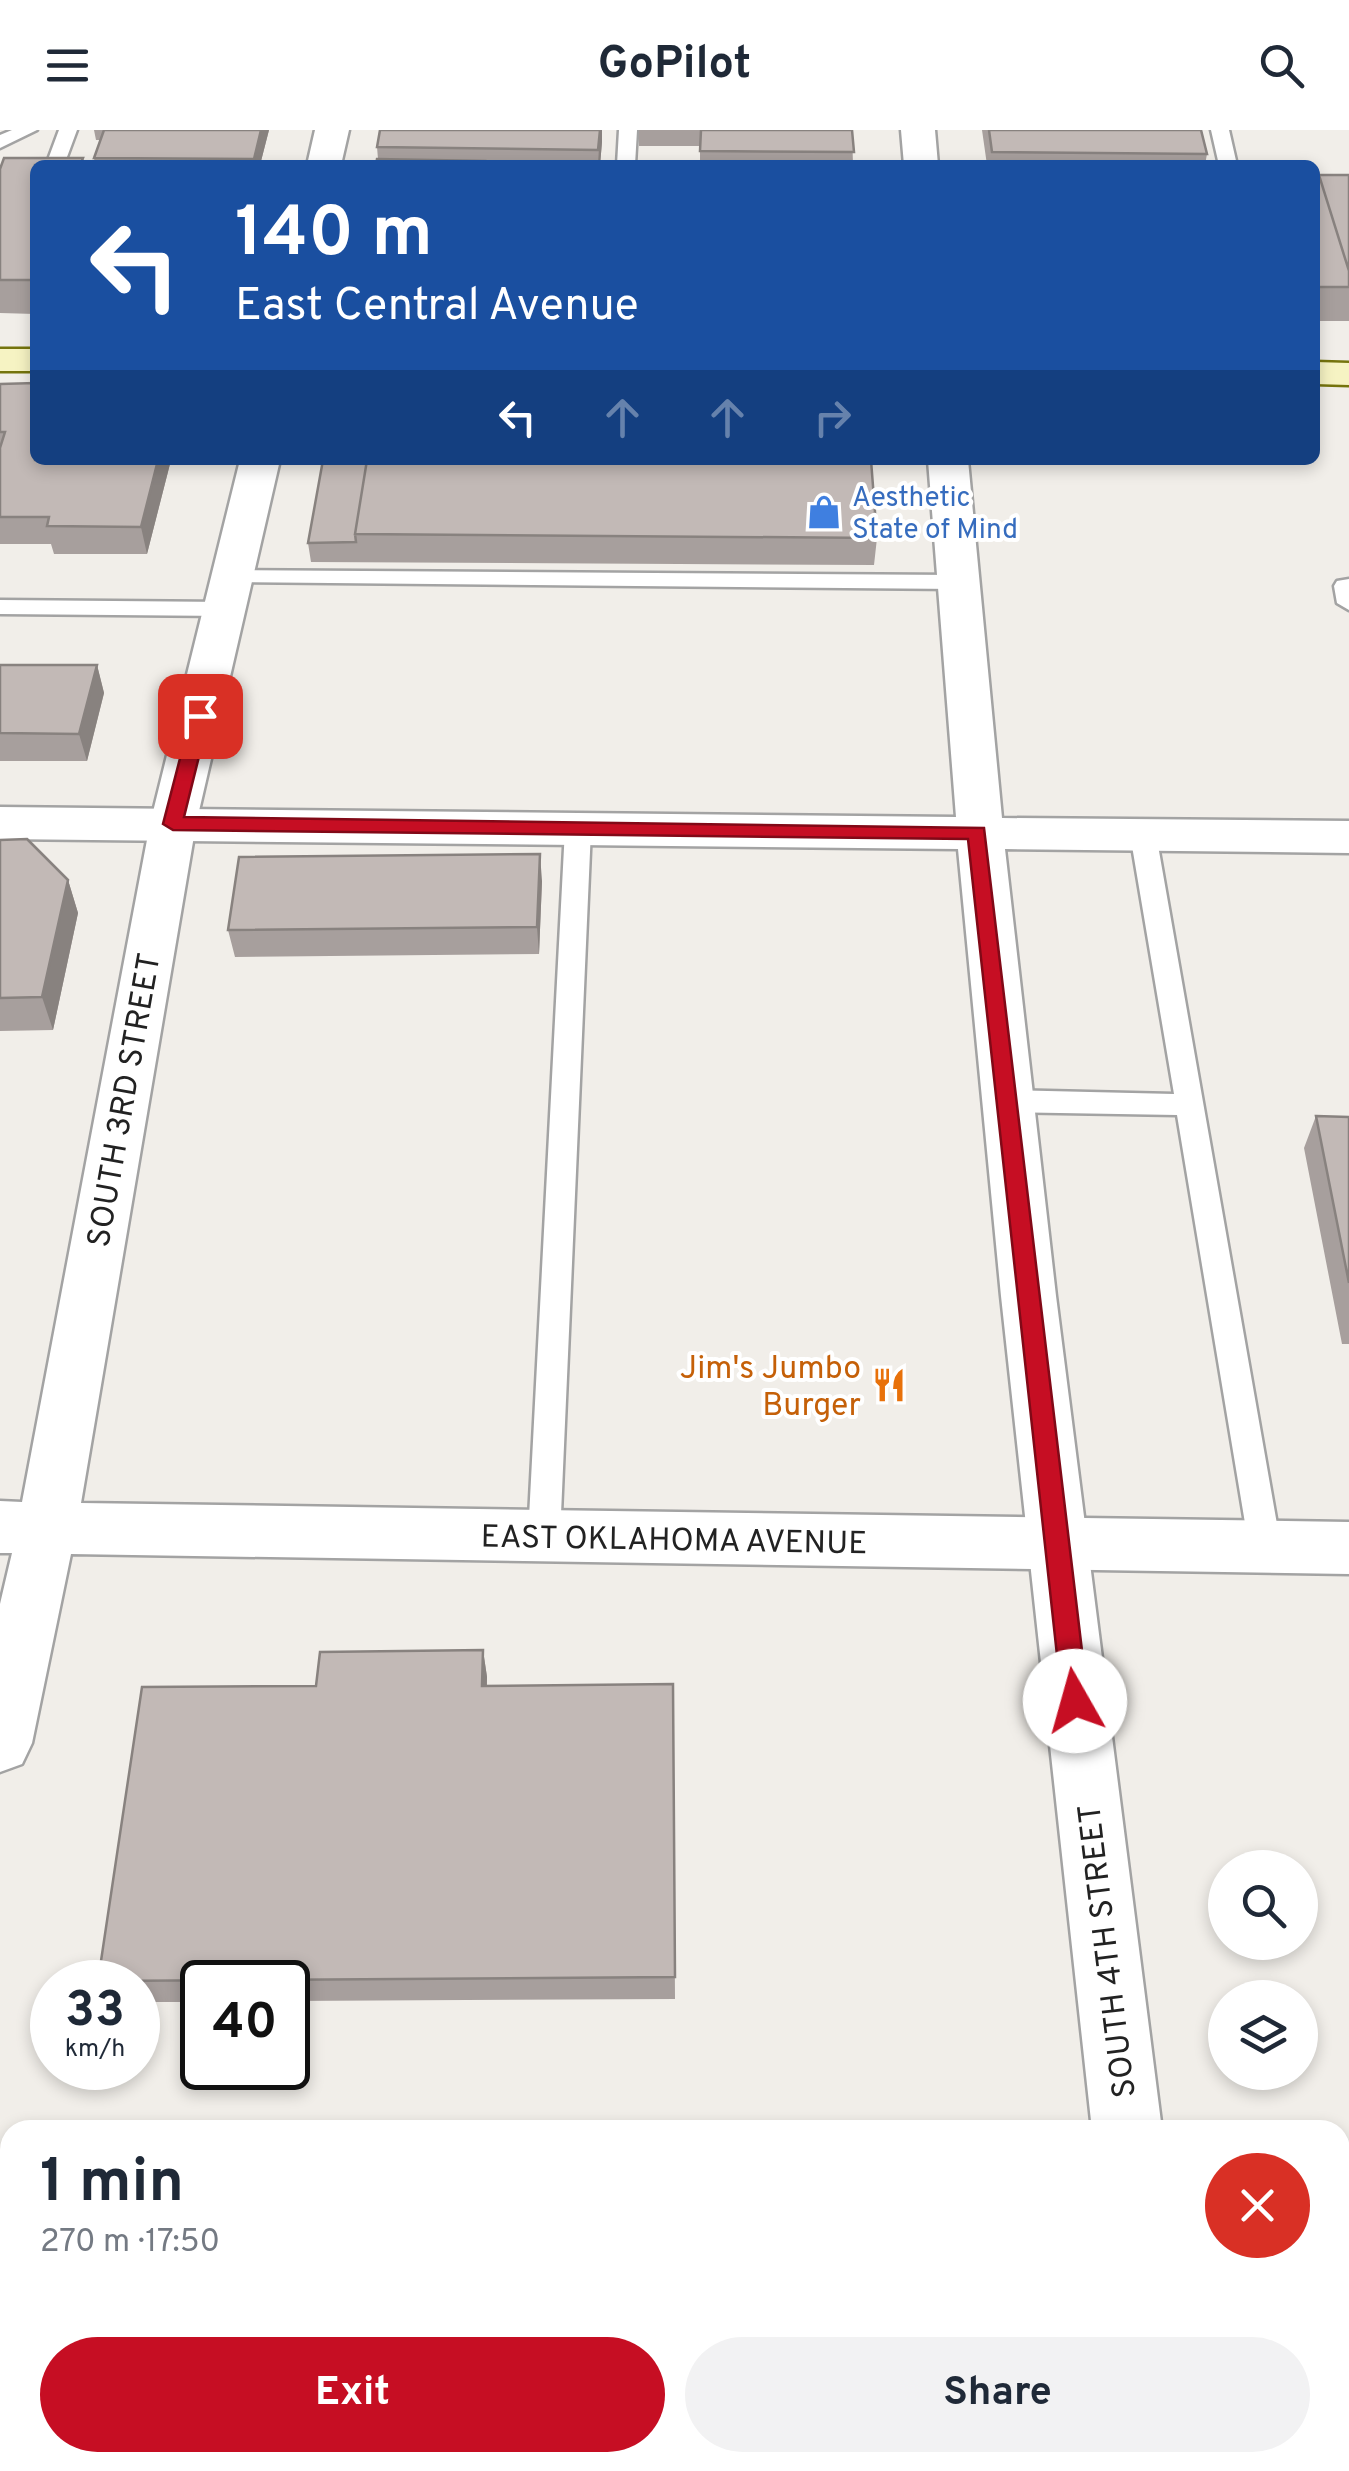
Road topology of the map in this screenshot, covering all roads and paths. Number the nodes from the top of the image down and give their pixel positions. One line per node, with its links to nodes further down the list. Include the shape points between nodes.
1 (28, 130): 7 (lane)
2 (68, 130): 8 (lane)
3 (332, 130): 9 (street)
4 (628, 130): 10 (lane)
5 (918, 130): 11 (street)
6 (1220, 130): 12 (lane)
7 (0, 142)
8 (57, 160)
9 (325, 160)
10 (626, 160)
11 (921, 160)
12 (1227, 160)
13 (0, 360): 14 (main road)
14 (30, 360)
15 (1320, 373): 16 (main road)
16 (1349, 374)
17 (259, 465): 21 (street, SOUTH 3RD STREET)
18 (948, 465): 19 (street, SOUTH 4TH STREET)
19 (957, 582): 21 (lane); 27 (street, SOUTH 4TH STREET)
20 (1349, 586): 22 (lane)
21 (231, 593): 23 (lane); 25 (street, SOUTH 3RD STREET)
22 (1349, 603)
23 (0, 607)
24 (0, 824): 25 (street)
25 (173, 824): 26 (street); 32 (street, SOUTH 3RD STREET)
26 (578, 829): 27 (street); 33 (lane)
27 (977, 832): 28 (street); 30 (street, SOUTH 4TH STREET)
28 (1143, 834): 29 (street); 31 (lane)
29 (1349, 837)
30 (1007, 1101): 31 (lane); 34 (street, SOUTH 4TH STREET)
31 (1190, 1106): 35 (lane)
32 (24, 1528): 33 (street, EAST OKLAHOMA AVENUE); 37 (street, SOUTH 3RD STREET)
33 (544, 1536): 34 (street, EAST OKLAHOMA AVENUE)
34 (1056, 1545): 35 (street, EAST OKLAHOMA AVENUE); 38 (street, SOUTH 4TH STREET)
35 (1264, 1547): 36 (street, EAST OKLAHOMA AVENUE)
36 (1349, 1548)
37 (0, 1743)
38 (1126, 2120)

